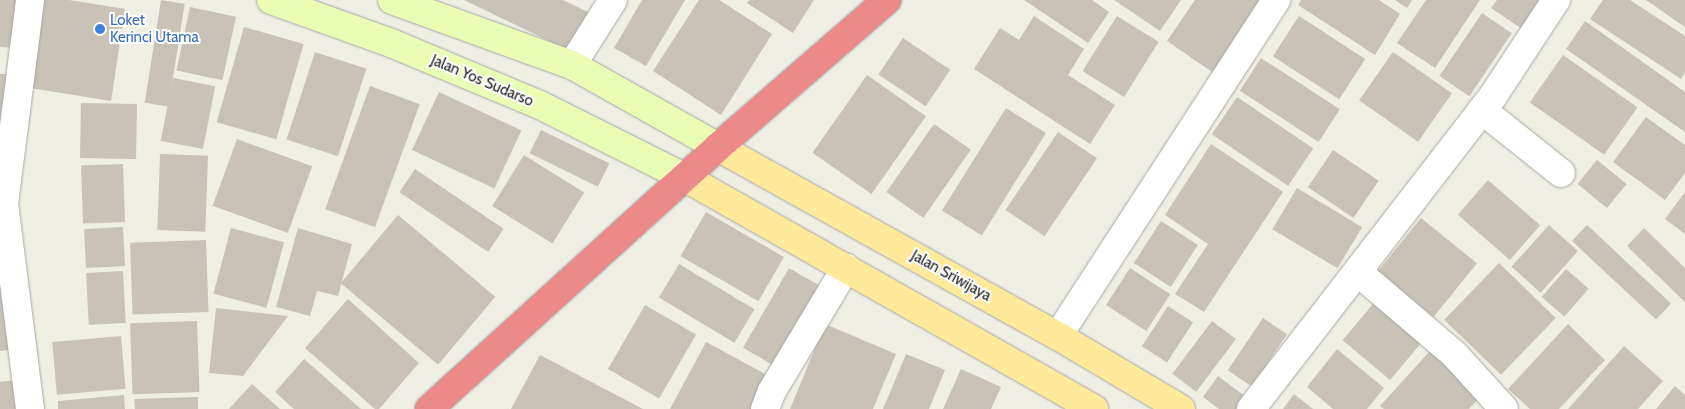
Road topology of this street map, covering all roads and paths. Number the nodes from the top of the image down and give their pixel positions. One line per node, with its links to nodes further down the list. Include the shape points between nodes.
1 (30, 0): 16 (street, via 4,204)
2 (271, 0): 12 (main road, Jalan Yos Sudarso, via 391,42 540,105)
3 (392, 0): 8 (main road)
4 (613, 0): 8 (street)
5 (887, 0): 10 (highway)
6 (1276, 0): 15 (street)
7 (1556, 0): 9 (street)
8 (572, 65): 10 (main road)
9 (1482, 110): 11 (street); 14 (street)
10 (718, 147): 12 (highway); 15 (main road, Jalan Sriwijaya)
11 (1560, 173)
12 (686, 178): 13 (main road); 17 (highway)
13 (846, 268): 18 (street, via 772,391); 19 (main road)
14 (1359, 273): 21 (street); 22 (street, via 1454,354)
15 (1058, 336): 20 (main road, Jalan Sriwijaya)
16 (30, 409)
17 (430, 409)
18 (765, 409)
19 (1094, 409)
20 (1181, 409)
21 (1251, 409)
22 (1504, 409)

